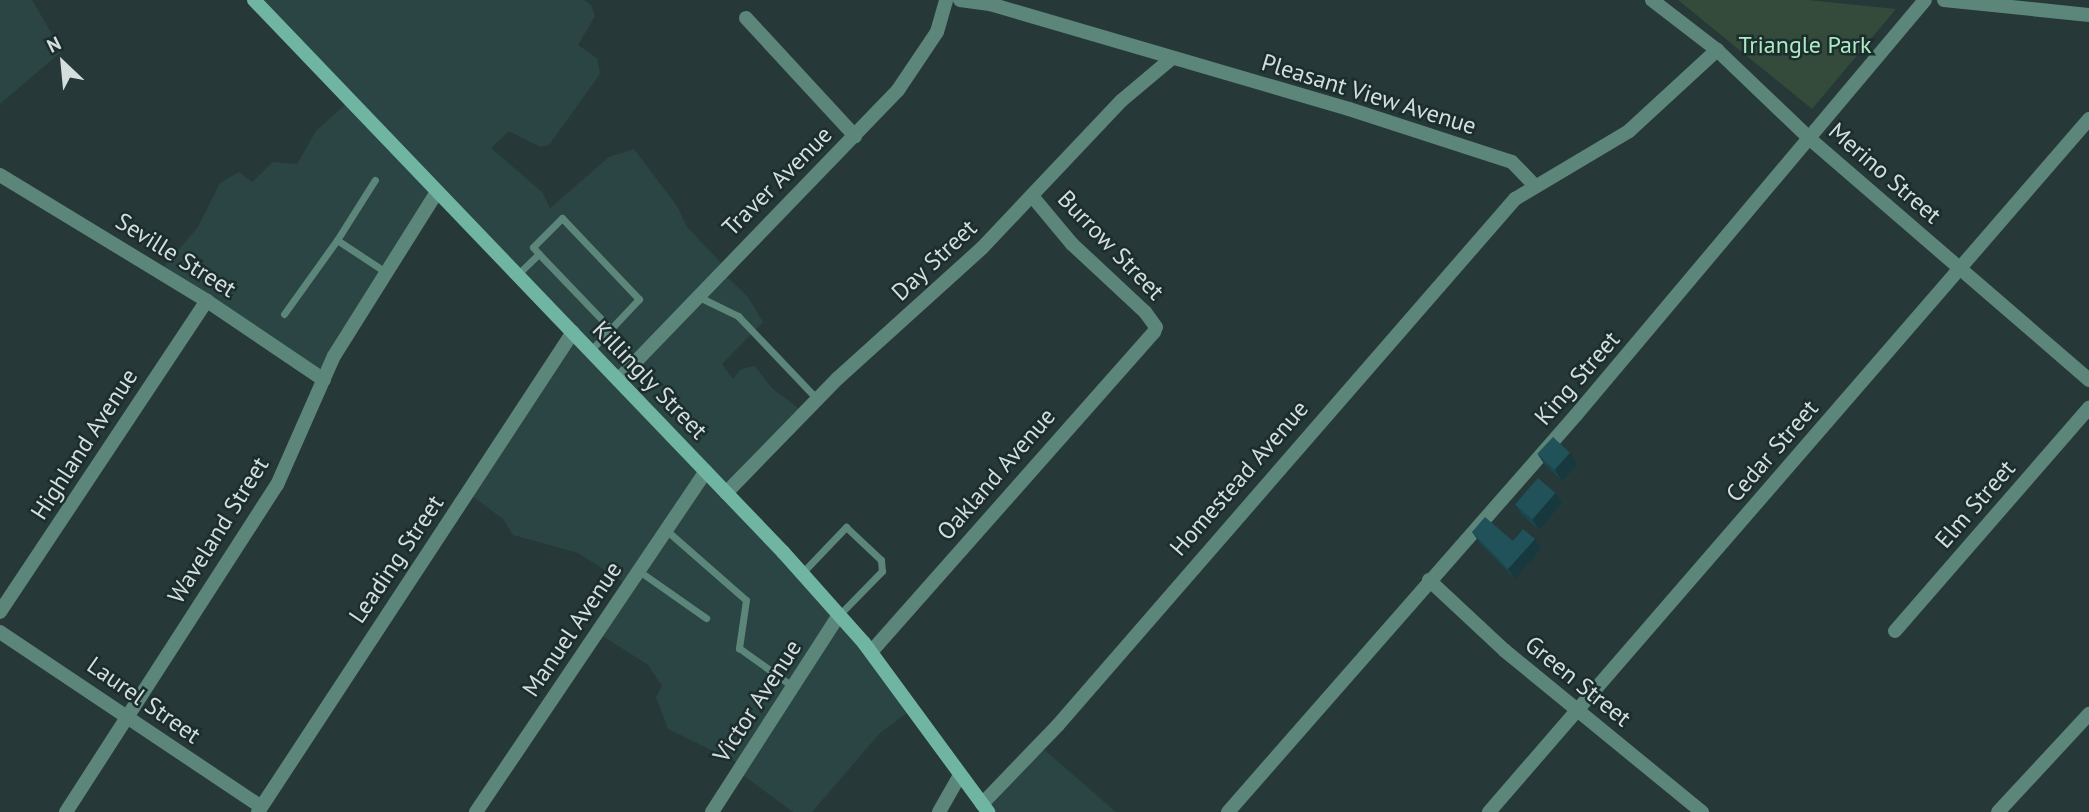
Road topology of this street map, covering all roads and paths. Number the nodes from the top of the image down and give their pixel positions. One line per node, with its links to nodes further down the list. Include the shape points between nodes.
1 (256, 0): 17 (main road, Killingly Street)
2 (946, 0): 12 (street, Traver Avenue, via 937,32 921,61)
3 (960, 0): 10 (street, Pleasant View Avenue, via 990,4)
4 (1652, 0): 9 (street, Merino Street)
5 (1925, 0): 13 (street, King Street)
6 (1944, 0): 7 (street)
7 (2089, 15)
8 (747, 18): 12 (street)
9 (1717, 50): 13 (street, Merino Street); 16 (street, via 1629,131)
10 (1171, 59): 16 (street, Pleasant View Avenue, via 1349,109 1511,162); 18 (street, Day Street, via 1121,101)
11 (2089, 119): 21 (street, Cedar Street)
12 (855, 136): 24 (street, Traver Avenue)
13 (1810, 139): 21 (street, Merino Street); 41 (street, King Street)
14 (0, 175): 25 (street, Seville Street)
15 (375, 180): 19 (lane)
16 (1534, 185): 53 (street, Homestead Avenue, via 1488,229)
17 (437, 192): 22 (street, Waveland Street); 23 (main road, Killingly Street)
18 (1032, 196): 27 (street, Burrow Street, via 1072,244); 34 (street, Day Street)
19 (337, 240): 22 (lane); 26 (lane)
20 (539, 254): 23 (lane); 28 (lane); 28 (lane, via 533,247 562,218 639,299)
21 (1960, 268): 33 (street, Merino Street); 49 (street, Cedar Street)
22 (387, 273): 31 (street, Waveland Street, via 334,356)
23 (518, 274): 29 (main road, Killingly Street)
24 (697, 296): 32 (street, Traver Avenue); 34 (lane, via 738,316)
25 (207, 301): 31 (street, Seville Street); 42 (street, Highland Avenue)
26 (284, 314)
27 (1156, 327): 47 (street, Oakland Avenue)
28 (611, 329): 30 (lane)
29 (573, 332): 30 (main road, Killingly Street); 54 (street, Leading Street)
30 (590, 351): 32 (main road, Killingly Street)
31 (324, 380): 50 (street, Waveland Street, via 277,485)
32 (618, 380): 36 (main road, Killingly Street)
33 (2089, 380)
34 (818, 400): 37 (street, Day Street)
35 (2089, 408): 45 (street, Elm Street)
36 (706, 471): 37 (main road, Killingly Street); 38 (street, Manuel Avenue)
37 (726, 493): 40 (main road, Killingly Street)
38 (666, 530): 39 (street, Manuel Avenue); 48 (lane, via 746,600 739,648)
39 (639, 570): 44 (lane); 56 (street, Manuel Avenue)
40 (802, 573): 43 (main road, Killingly Street); 43 (lane, via 846,527 881,560 882,571)
41 (1429, 580): 49 (street, Green Street, via 1504,650); 59 (street, King Street)
42 (0, 612)
43 (839, 615): 47 (main road, Killingly Street); 48 (street, Victor Avenue)
44 (706, 618)
45 (1895, 631)
46 (0, 632): 50 (street, Laurel Street)
47 (871, 652): 52 (main road, Killingly Street)
48 (793, 687): 57 (street, Victor Avenue)
49 (1577, 708): 60 (street, Cedar Street); 61 (street, Green Street)
50 (128, 714): 54 (street, Laurel Street); 55 (street, Waveland Street)
51 (2089, 714): 62 (street)
52 (960, 775): 53 (main road, Killingly Street); 58 (street)
53 (985, 808)
54 (260, 810)
55 (66, 812)
56 (476, 812)
57 (712, 812)
58 (939, 812)
59 (1228, 812)
60 (1489, 812)
61 (1702, 812)
62 (1998, 812)

